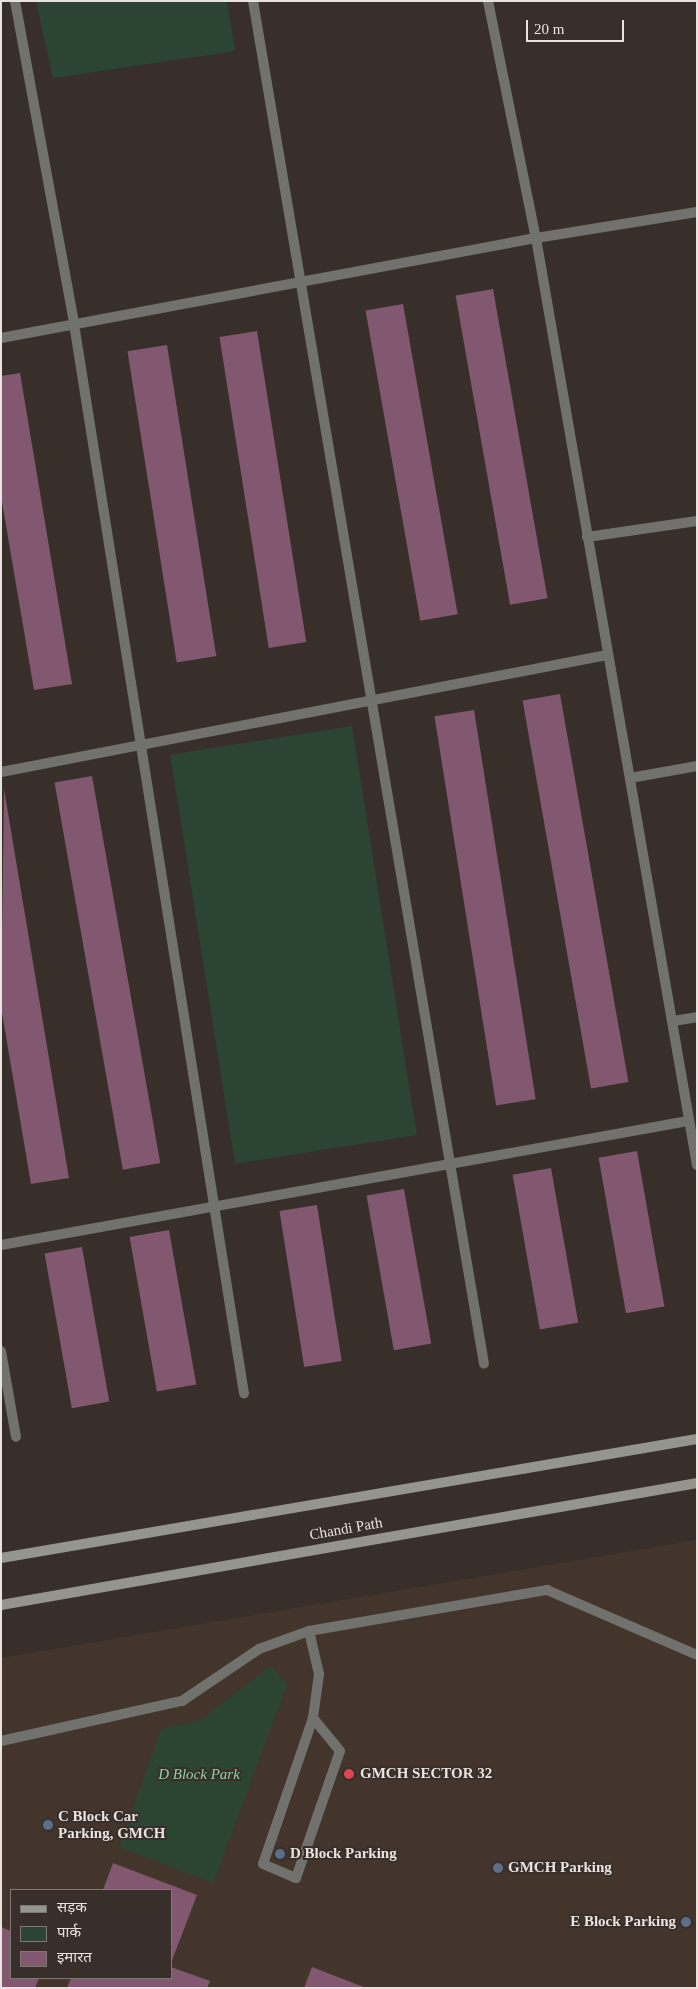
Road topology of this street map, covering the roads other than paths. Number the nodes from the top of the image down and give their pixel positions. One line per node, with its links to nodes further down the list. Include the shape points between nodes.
1 (15, 1): 7 (street)
2 (253, 1): 6 (street)
3 (488, 1): 5 (street)
4 (697, 212): 5 (street)
5 (536, 238): 6 (street); 10 (street)
6 (304, 280): 7 (street); 12 (street)
7 (74, 324): 8 (street); 13 (street)
8 (1, 338)
9 (697, 521): 10 (street)
10 (587, 537): 11 (street)
11 (607, 655): 12 (street); 16 (street)
12 (373, 700): 13 (street); 20 (street)
13 (138, 746): 15 (street); 22 (street)
14 (697, 766): 16 (street)
15 (1, 772)
16 (630, 778): 18 (street)
17 (697, 1017): 18 (street)
18 (673, 1021): 19 (street)
19 (688, 1121): 20 (street); 21 (street)
20 (450, 1164): 22 (street); 25 (street)
21 (697, 1165)
22 (213, 1207): 23 (street); 26 (street)
23 (1, 1245)
24 (1, 1351): 27 (street)
25 (484, 1364)
26 (244, 1394)
27 (16, 1437)
28 (697, 1439): 30 (main road, Chandi Path)
29 (697, 1483): 31 (main road, Chandi Path)
30 (1, 1558)
31 (1, 1605)
32 (309, 1631): 33 (street, via 346,1621 546,1590); 34 (street, via 319,1674); 35 (street, via 259,1649 182,1701)
33 (697, 1655)
34 (313, 1718): 34 (street, via 263,1864 296,1878 340,1751)
35 (1, 1741)

